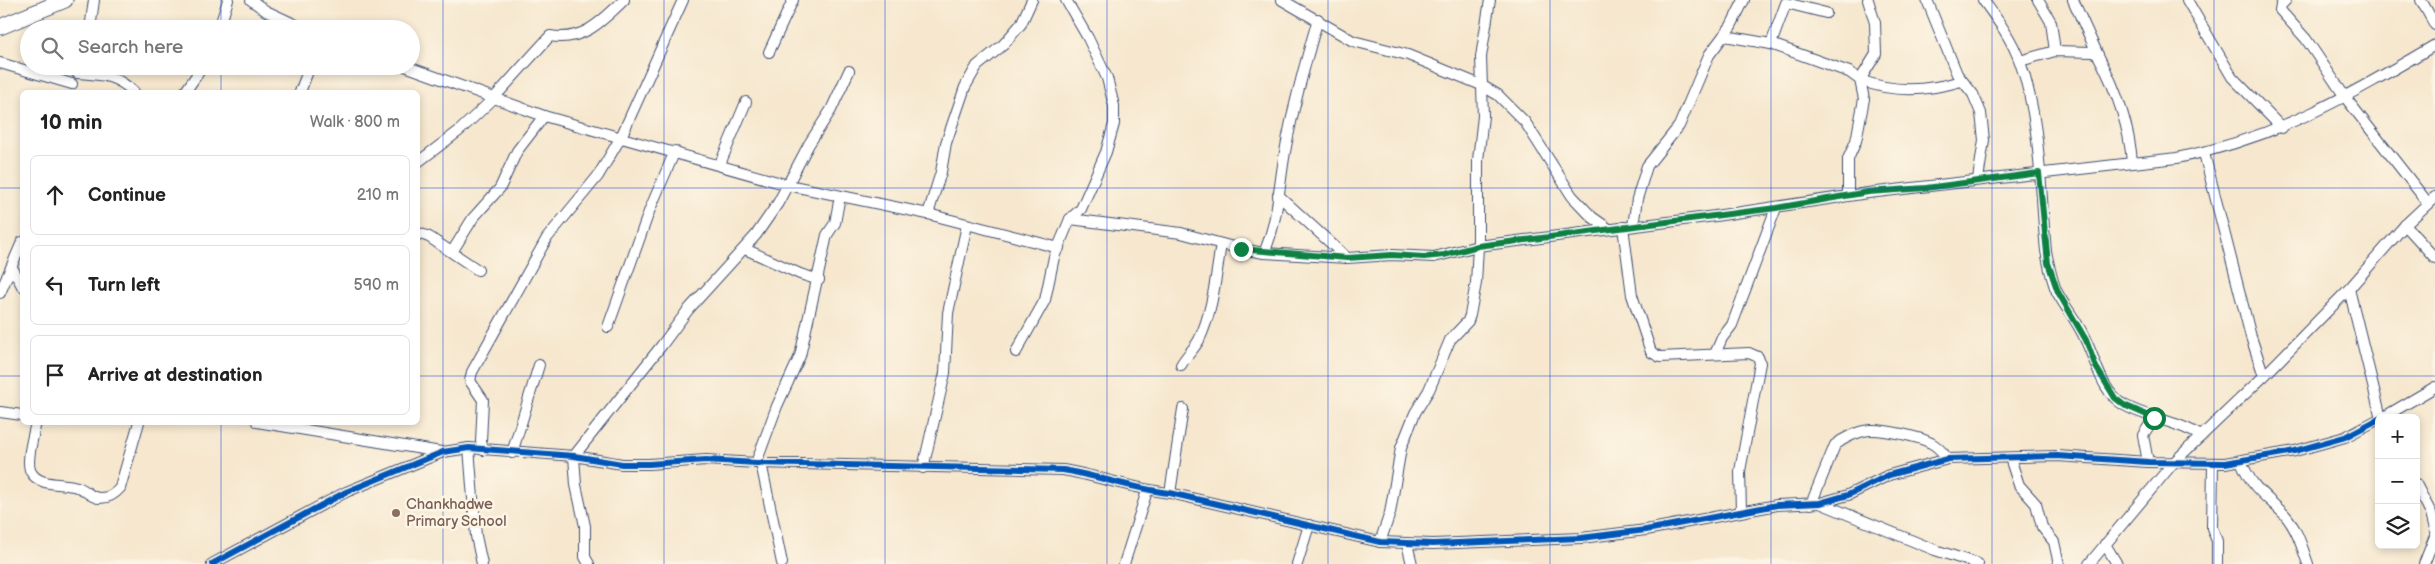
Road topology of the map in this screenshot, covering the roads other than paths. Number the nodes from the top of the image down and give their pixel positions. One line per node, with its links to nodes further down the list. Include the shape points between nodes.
1 (65, 0): 27 (street)
2 (94, 0): 23 (street)
3 (228, 0): 24 (street)
4 (251, 0): 25 (street)
5 (624, 0): 52 (street, via 585,32 566,39 550,36)
6 (683, 0): 56 (street)
7 (793, 0): 32 (street)
8 (1032, 0): 70 (street, via 1021,24 1003,45 977,66 965,87 946,143)
9 (1066, 0): 71 (street, via 1094,50 1113,96 1115,113 1106,152 1081,209)
10 (1282, 0): 22 (street)
11 (1490, 0): 46 (street, via 1481,57)
12 (1744, 0): 28 (street)
13 (1868, 0): 44 (street, via 1875,23 1876,54)
14 (1928, 0): 45 (street)
15 (1983, 0): 34 (street, via 2004,29)
16 (2038, 0): 31 (street, via 2051,22)
17 (2073, 0): 33 (street)
18 (2187, 0): 55 (street, via 2232,77)
19 (2286, 0): 51 (street, via 2280,10 2306,39)
20 (2421, 0): 26 (street)
21 (1826, 13): 29 (street, via 1786,3)
22 (1318, 19): 46 (street, via 1353,41 1396,51); 65 (street, via 1296,100)
23 (91, 20)
24 (222, 20)
25 (286, 20)
26 (2435, 25)
27 (0, 27)
28 (1724, 36): 29 (street); 74 (street, via 1708,55 1679,126 1647,166)
29 (1771, 44): 44 (street, via 1849,72)
30 (2435, 45): 51 (street)
31 (2055, 51): 33 (street, via 2093,52); 34 (street)
32 (769, 52)
33 (2098, 55): 60 (street, via 2118,96 2131,143)
34 (2020, 61): 62 (street, via 2033,108)
35 (0, 63): 36 (street)
36 (20, 70)
37 (420, 71): 52 (street)
38 (849, 71): 64 (street)
39 (34, 75): 47 (street)
40 (75, 75): 47 (street)
41 (107, 75): 48 (street)
42 (197, 75): 49 (street)
43 (307, 75): 50 (street)
44 (1860, 80): 45 (street, via 1880,86 1918,90); 66 (street, via 1864,99 1856,141 1848,158)
45 (1961, 80): 63 (street, via 1973,94 1981,112 1984,140)
46 (1481, 85): 75 (street, via 1498,95 1525,122 1572,196); 78 (street, via 1483,116 1478,160)
47 (70, 88)
48 (131, 90)
49 (186, 90)
50 (301, 90)
51 (2345, 97): 55 (street); 68 (street)
52 (493, 98): 54 (street); 59 (street, via 459,131)
53 (746, 102): 61 (street)
54 (544, 116): 56 (street); 82 (street, via 517,151 500,188 473,218)
55 (2282, 128): 58 (street)
56 (621, 137): 57 (street); 111 (street, via 598,176 547,238 472,372 470,382 483,400 481,441)
57 (674, 151): 61 (street); 92 (street)
58 (2204, 153): 60 (street); 97 (street)
59 (420, 160)
60 (2132, 162): 62 (street)
61 (720, 164): 64 (street)
62 (2039, 173): 63 (street); 104 (street, via 2048,263 2058,292 2115,398)
63 (1978, 180): 66 (street)
64 (788, 185): 67 (street); 81 (street)
65 (1278, 195): 83 (street, via 1274,226); 84 (street)
66 (1848, 195): 69 (street)
67 (840, 196): 70 (street); 88 (street, via 835,223 827,236)
68 (2432, 200): 73 (street)
69 (1776, 208): 74 (street); 94 (street, via 1739,308)
70 (928, 214): 72 (street)
71 (1070, 220): 77 (street, via 1181,233); 80 (street)
72 (966, 225): 80 (street); 122 (street, via 948,313 945,373)
73 (2406, 225): 85 (street); 90 (street)
74 (1628, 227): 75 (street); 94 (street, via 1632,295 1651,352 1660,357)
75 (1608, 229): 78 (street)
76 (420, 234): 82 (street)
77 (1221, 244): 83 (street); 96 (street, via 1203,330)
78 (1478, 246): 84 (street, via 1434,256); 131 (street, via 1470,315 1450,340 1401,448 1390,513)
79 (20, 248): 86 (street)
80 (1059, 248): 93 (street, via 1045,300)
81 (745, 249): 88 (street); 114 (street, via 688,310)
82 (452, 252): 87 (street)
83 (1264, 252): 84 (street)
84 (1347, 258)
85 (2435, 258)
86 (13, 269): 89 (street); 91 (street)
87 (478, 270)
88 (819, 280): 120 (street, via 800,356 777,406)
89 (20, 282)
90 (2349, 289): 97 (street); 101 (street)
91 (0, 294)
92 (608, 327)
93 (1016, 352)
94 (1715, 354): 127 (street, via 1749,353 1758,357 1760,363 1740,471)
95 (539, 365): 113 (street)
96 (1181, 365)
97 (2264, 376): 109 (street)
98 (2435, 387): 102 (street)
99 (1183, 409): 125 (street)
100 (0, 412): 103 (street)
101 (2384, 414)
102 (2390, 414)
103 (20, 416)
104 (2154, 418): 109 (street, via 2184,425); 118 (street, via 2144,435)
105 (2375, 422): 117 (street, via 2345,437)
106 (35, 425): 107 (street, via 28,463 36,478 75,486 101,498 115,494 120,488)
107 (138, 425)
108 (276, 425): 112 (street)
109 (2201, 436): 119 (street)
110 (469, 448): 111 (street); 112 (street); 136 (street, via 476,536)
111 (484, 450): 113 (street)
112 (443, 452): 135 (street, via 346,492)
113 (512, 453): 114 (street)
114 (574, 456): 120 (street, via 622,464 706,460); 137 (street, via 576,485 585,526 585,557)
115 (2010, 458): 116 (street); 118 (street, via 2078,456); 142 (street, via 2020,485 2036,504 2042,527 2054,542)
116 (1948, 459): 126 (street, via 1889,475 1848,494); 126 (street, via 1931,443 1919,439 1871,430 1861,433 1843,439 1835,446)
117 (2241, 461): 121 (street); 146 (street, via 2252,485 2293,527)
118 (2148, 462): 119 (street)
119 (2174, 462): 121 (street); 133 (street)
120 (759, 463): 122 (street); 134 (street)
121 (2213, 463): 145 (street, via 2212,528)
122 (923, 468): 123 (street, via 1063,470)
123 (1147, 491): 125 (street); 138 (street)
124 (2420, 492): 129 (street)
125 (1170, 494): 128 (street)
126 (1815, 503): 127 (street); 141 (street)
127 (1741, 511): 132 (street, via 1646,530 1581,538)
128 (1309, 525): 131 (street); 139 (street)
129 (2435, 529)
130 (2435, 536): 147 (street)
131 (1380, 542): 132 (street)
132 (1407, 544): 140 (street)
133 (2106, 544): 143 (street); 144 (street)
134 (782, 563)
135 (212, 564)
136 (482, 564)
137 (589, 564)
138 (1124, 564)
139 (1297, 564)
140 (1412, 564)
141 (1978, 564)
142 (2059, 564)
143 (2089, 564)
144 (2117, 564)
145 (2217, 564)
146 (2308, 564)
147 (2424, 564)

